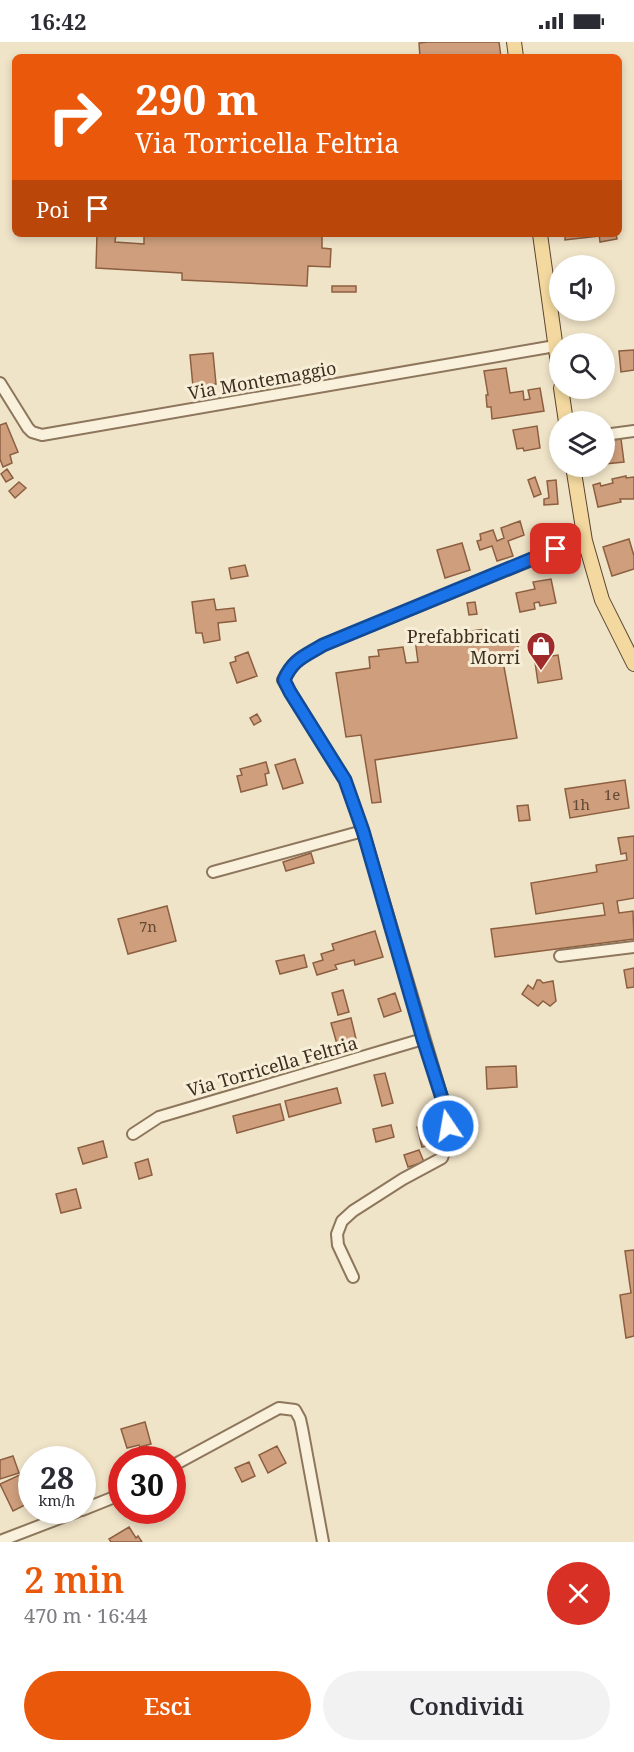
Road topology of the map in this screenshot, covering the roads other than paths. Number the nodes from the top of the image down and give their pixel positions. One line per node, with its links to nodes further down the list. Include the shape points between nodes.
1 (540, 237): 2 (main road)
2 (553, 333)
3 (549, 347): 4 (street, Via Montemaggio, via 42,435 28,428)
4 (0, 383)
5 (634, 431): 6 (street)
6 (615, 434)
7 (575, 477): 8 (main road)
8 (585, 541): 9 (main road, via 602,600); 10 (street, via 556,549 323,645 289,668 284,680 345,780)
9 (634, 664)
10 (363, 831): 11 (street); 14 (street)
11 (213, 872)
12 (634, 947): 13 (street)
13 (560, 956)
14 (423, 1039): 15 (street, Via Torricella Feltria, via 159,1117); 16 (street, via 447,1114 449,1138 442,1158 403,1179 342,1221 338,1245)
15 (133, 1134)
16 (353, 1277)
17 (186, 1458): 20 (street, via 279,1408 295,1410 302,1428)
18 (45, 1524): 19 (street)
19 (0, 1541)
20 (323, 1542)

